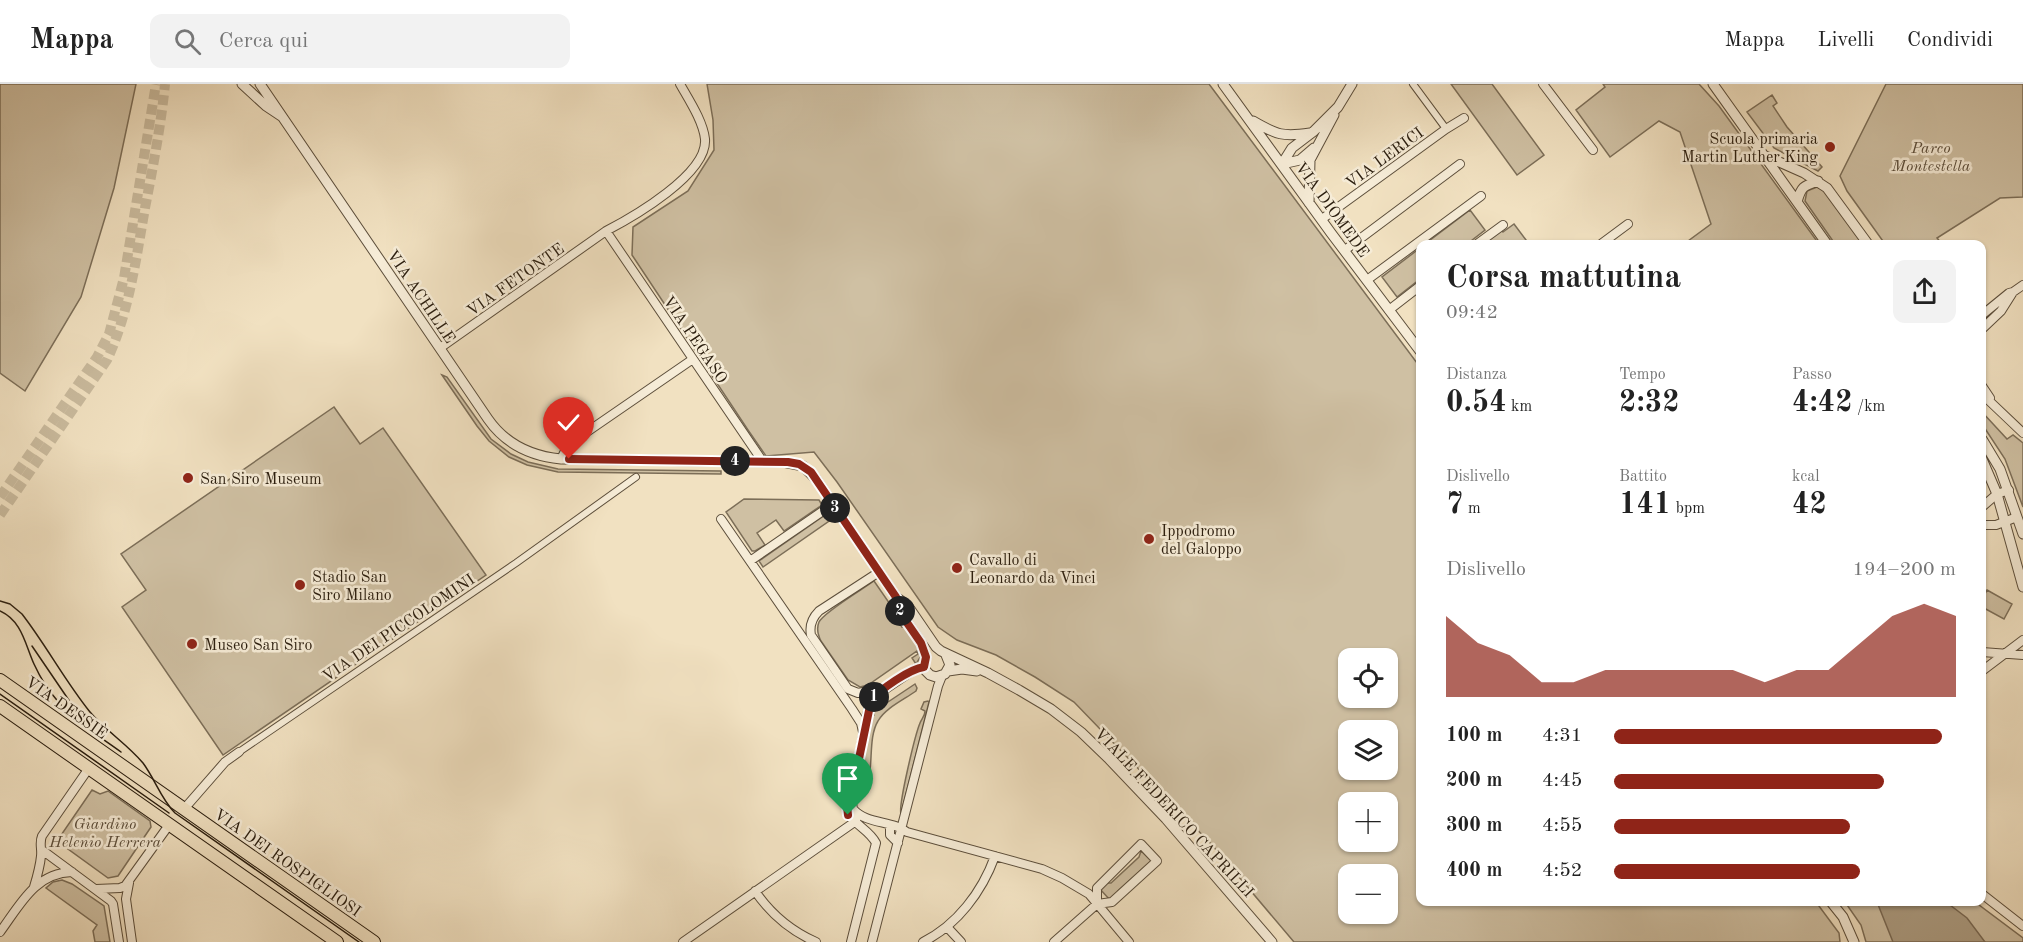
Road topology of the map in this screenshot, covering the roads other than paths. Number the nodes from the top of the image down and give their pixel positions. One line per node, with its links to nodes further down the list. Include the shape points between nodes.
1 (242, 84): 10 (street, VIA ACHILLE)
2 (260, 84): 10 (street, VIA ACHILLE)
3 (680, 84): 27 (street, VIA FETONTE, via 705,139 697,166 680,183)
4 (1223, 84): 12 (street, VIA DIOMEDE)
5 (1352, 84): 9 (street)
6 (1413, 84): 13 (street)
7 (1543, 84): 16 (street)
8 (1713, 84): 17 (street)
9 (1338, 107): 14 (street); 15 (street)
10 (283, 117): 43 (street, VIA ACHILLE)
11 (1464, 118): 24 (street, VIA LERICI)
12 (1250, 119): 14 (street, via 1284,135); 18 (street, VIA DIOMEDE)
13 (1444, 126)
14 (1313, 132): 18 (street, via 1292,148)
15 (1321, 139): 18 (street, via 1300,160); 22 (street, via 1310,160)
16 (1593, 150)
17 (1766, 156): 20 (street); 23 (street)
18 (1282, 164): 22 (street, VIA DIOMEDE)
19 (1460, 164): 34 (street)
20 (1818, 181): 23 (street, via 1805,186); 32 (street)
21 (1481, 196): 28 (street)
22 (1310, 202): 24 (street, VIA DIOMEDE)
23 (1797, 202): 31 (street)
24 (1322, 219): 34 (street, VIA DIOMEDE)
25 (1628, 224): 30 (street)
26 (1503, 225): 29 (street)
27 (606, 231): 43 (street, VIA FETONTE); 44 (street, VIA PEGASO)
28 (1421, 240)
29 (1482, 240)
30 (1606, 240)
31 (1824, 240)
32 (1865, 240)
33 (1416, 244): 35 (street)
34 (1345, 250): 35 (street, VIA DIOMEDE)
35 (1367, 280): 39 (street, VIA DIOMEDE)
36 (2023, 285): 38 (street)
37 (1416, 289): 39 (street)
38 (2013, 292): 40 (street); 41 (street)
39 (1389, 310): 42 (street, VIA DIOMEDE)
40 (1986, 312)
41 (1986, 325)
42 (1416, 346)
43 (440, 348): 50 (street, VIA ACHILLE, via 501,435 527,452)
44 (693, 359): 50 (street, via 568,445); 51 (street, VIA PEGASO)
45 (1986, 392): 47 (street)
46 (1986, 397): 47 (street)
47 (1994, 404): 48 (street)
48 (2023, 433)
49 (1986, 445): 54 (street)
50 (561, 459): 51 (street, VIA ACHILLE)
51 (763, 462): 56 (street, VIA ACHILLE, via 793,462 806,468)
52 (1986, 468): 55 (street)
53 (636, 477): 80 (street, VIA DEI PICCOLOMINI)
54 (2008, 490): 55 (street); 58 (street)
55 (1997, 494): 57 (street); 60 (street)
56 (833, 504): 63 (street); 64 (street, VIA ACHILLE)
57 (1986, 504)
58 (2018, 518): 60 (street); 62 (street)
59 (721, 519): 63 (street)
60 (2004, 522): 61 (street); 65 (street)
61 (1986, 524)
62 (2023, 534)
63 (750, 561): 79 (street, via 861,723)
64 (879, 572): 66 (street); 77 (street, via 819,611 810,630 848,689 865,693)
65 (2023, 587)
66 (894, 595): 69 (street, via 910,608); 72 (street, via 900,612 921,643)
67 (2023, 640): 70 (street)
68 (1986, 652): 70 (street)
69 (944, 653): 72 (street, via 933,651); 74 (street, VIALE FEDERICO CAPRILLI); 75 (street, via 950,664)
70 (2005, 654): 71 (street); 73 (street)
71 (2023, 655)
72 (925, 662): 75 (street, via 931,676); 77 (street)
73 (1986, 668)
74 (988, 673): 75 (street, VIALE FEDERICO CAPRILLI, via 971,669); 116 (street, VIALE FEDERICO CAPRILLI, via 1051,709 1098,748 1200,857)
75 (945, 674): 89 (street, via 938,686)
76 (0, 680): 81 (main road, VIA DESSIÈ)
77 (889, 687): 79 (street, via 871,701)
78 (0, 706): 82 (main road)
79 (863, 734): 83 (street)
80 (239, 752): 84 (street, VIA DEI PICCOLOMINI, via 225,762)
81 (115, 761): 82 (main road, via 103,759); 84 (main road, VIA DESSIÈ)
82 (89, 768): 87 (main road); 91 (street, via 42,836)
83 (851, 797): 85 (street, via 853,809); 86 (street, via 847,810)
84 (184, 809): 87 (main road); 107 (main road, VIA DEI ROSPIGLIOSI)
85 (863, 817): 86 (street); 88 (street)
86 (854, 822): 97 (street); 110 (street, via 870,833 876,843)
87 (169, 825): 94 (street); 106 (main road)
88 (890, 826): 89 (street); 90 (street)
89 (902, 827): 90 (street); 92 (street, via 907,832)
90 (898, 843): 111 (street)
91 (42, 850): 93 (street); 95 (street)
92 (994, 856): 99 (street, via 1062,878 1089,894); 102 (street, via 977,892)
93 (72, 872): 95 (street, via 55,874); 96 (street)
94 (129, 881): 96 (street, via 120,888); 105 (street, via 126,899)
95 (34, 887): 103 (street)
96 (96, 889): 104 (street, via 113,904)
97 (754, 891): 108 (street); 109 (street, via 777,917)
98 (1986, 897): 101 (street)
99 (1097, 904): 99 (street, via 1112,902 1157,861 1141,844 1097,888); 114 (street); 115 (street)
100 (1834, 906): 117 (street)
101 (2023, 926)
102 (948, 927): 112 (street); 113 (street)
103 (0, 932)
104 (119, 942)
105 (132, 942)
106 (337, 942)
107 (374, 942)
108 (683, 942)
109 (816, 942)
110 (851, 942)
111 (872, 942)
112 (923, 942)
113 (960, 942)
114 (1054, 942)
115 (1129, 942)
116 (1272, 942)
117 (1854, 942)

